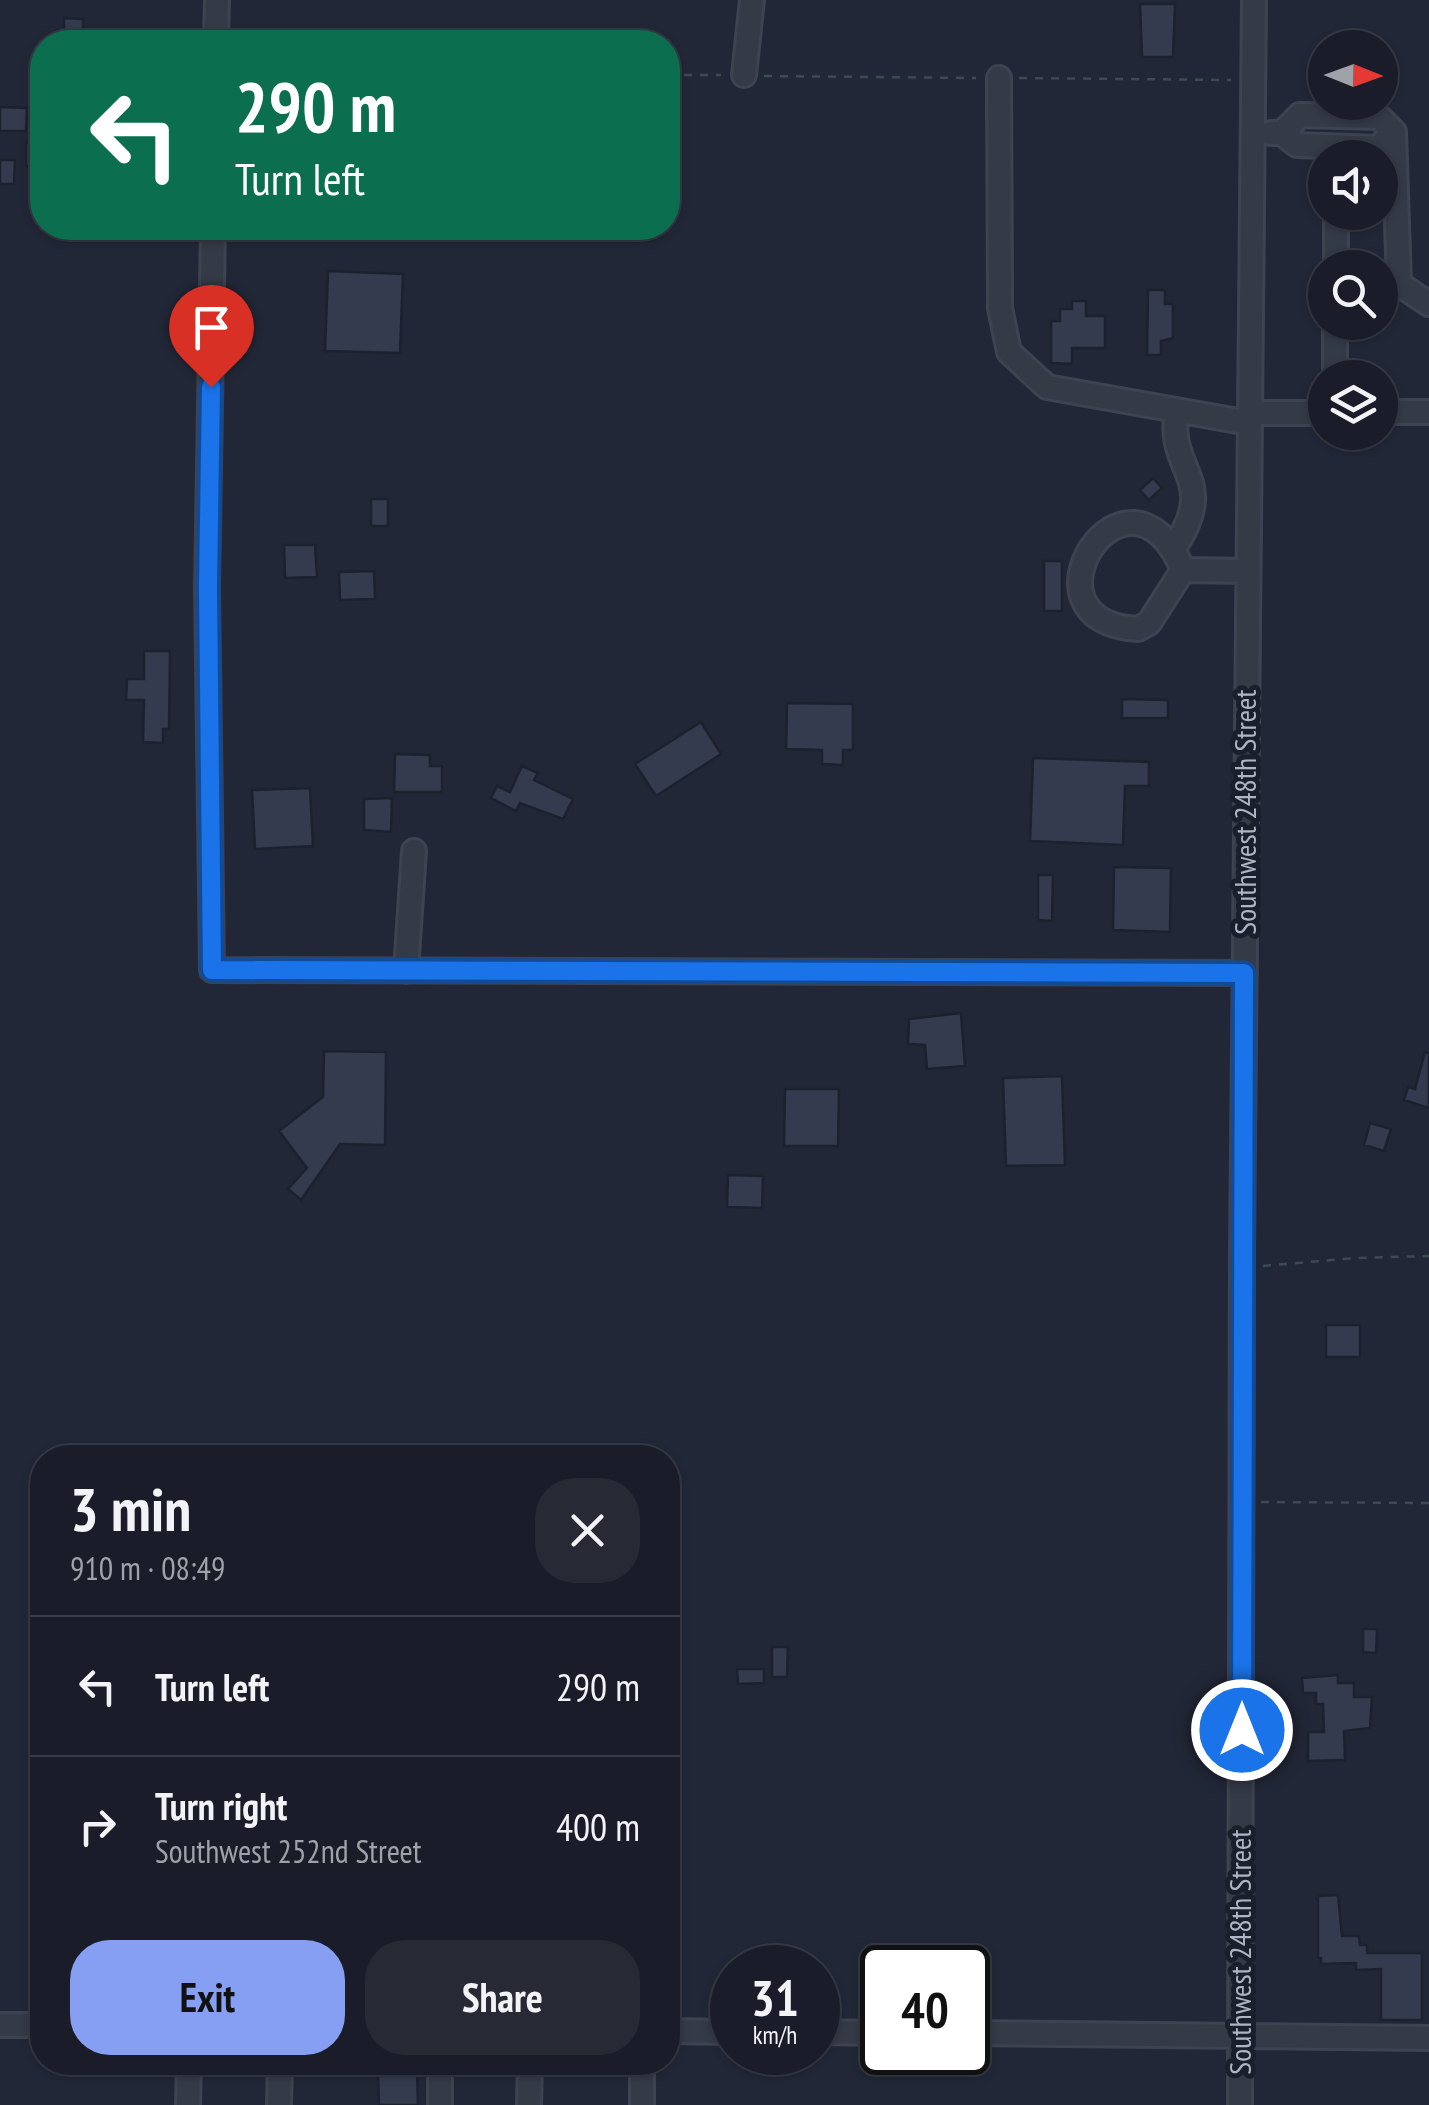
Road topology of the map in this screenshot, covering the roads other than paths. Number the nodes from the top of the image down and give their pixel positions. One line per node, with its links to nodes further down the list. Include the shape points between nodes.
1 (217, 0): 4 (street)
2 (752, 0): 5 (street)
3 (1254, 0): 10 (street, Southwest 248th Street)
4 (216, 30)
5 (744, 76)
6 (999, 78): 16 (street, via 1000,308 1009,352 1048,387)
7 (1308, 115): 11 (street)
8 (1381, 120): 9 (street)
9 (1394, 132): 12 (street); 15 (street, via 1399,284)
10 (1253, 133): 11 (street); 20 (street, Southwest 248th Street)
11 (1282, 133): 13 (street)
12 (1386, 140)
13 (1308, 147)
14 (213, 240): 24 (street, via 212,970)
15 (1429, 304)
16 (1177, 410): 20 (street); 21 (street, via 1173,429 1194,502)
17 (1398, 412): 18 (street)
18 (1429, 412)
19 (1308, 413): 20 (street)
20 (1249, 418): 22 (street, Southwest 248th Street)
21 (1179, 559): 21 (street, via 1148,623 1138,629 1094,614 1079,581 1082,561 1102,534 1125,524 1143,524 1162,535); 22 (street)
22 (1248, 571): 25 (street, Southwest 248th Street)
23 (414, 851): 24 (street)
24 (406, 971): 25 (street)
25 (1244, 973): 31 (street, Southwest 248th Street)
26 (0, 2024): 27 (street)
27 (30, 2025)
28 (680, 2031): 29 (street)
29 (710, 2032)
30 (990, 2033): 31 (street)
31 (1241, 2035): 32 (street); 43 (street, Southwest 248th Street)
32 (1429, 2038)
33 (188, 2075): 38 (street)
34 (280, 2075): 39 (street)
35 (440, 2075): 40 (street)
36 (530, 2075): 41 (street)
37 (642, 2075): 42 (street)
38 (188, 2105)
39 (279, 2105)
40 (440, 2105)
41 (529, 2105)
42 (642, 2105)
43 (1240, 2105)

